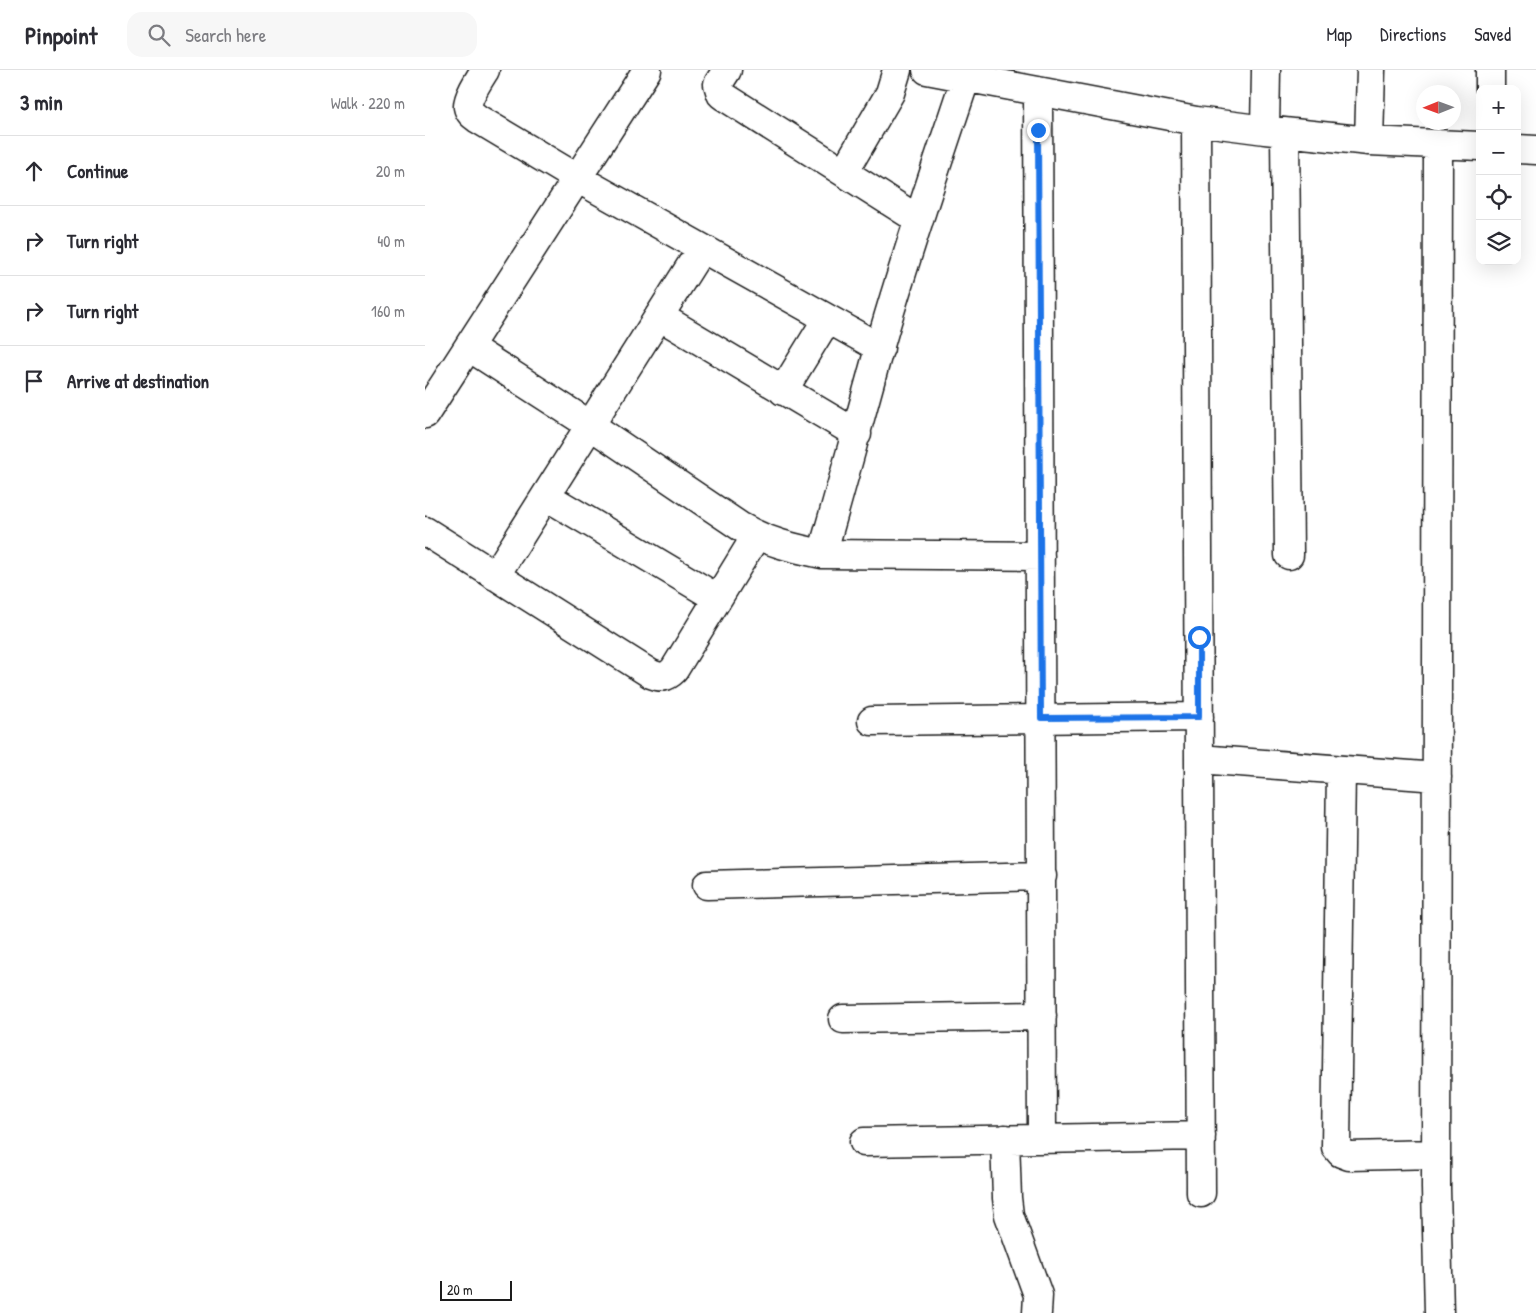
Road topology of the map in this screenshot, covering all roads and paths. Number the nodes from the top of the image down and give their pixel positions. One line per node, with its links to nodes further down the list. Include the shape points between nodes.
1 (485, 70): 20 (street, via 470,98 468,107 471,114)
2 (647, 70): 20 (street)
3 (727, 70): 19 (street, via 718,84 721,94)
4 (897, 70): 19 (street, via 891,93)
5 (927, 70): 9 (street)
6 (1266, 70): 13 (street)
7 (1371, 70): 14 (street)
8 (1490, 70): 10 (street)
9 (966, 77): 11 (street); 21 (street)
10 (1490, 85)
11 (1038, 91): 12 (street); 36 (street)
12 (1196, 121): 13 (street); 39 (street)
13 (1275, 131): 14 (street); 35 (street)
14 (1369, 141): 15 (street)
15 (1439, 144): 16 (street); 44 (street)
16 (1476, 146)
17 (1521, 149): 18 (street)
18 (1536, 150)
19 (844, 172): 21 (street)
20 (577, 178): 22 (street); 25 (street)
21 (919, 220): 26 (street)
22 (701, 248): 23 (street); 24 (street)
23 (659, 316): 27 (street); 29 (street)
24 (827, 319): 26 (street); 27 (street)
25 (469, 346): 28 (street); 29 (street)
26 (879, 348): 30 (street)
27 (783, 391): 30 (street)
28 (425, 414)
29 (590, 425): 31 (street); 33 (street)
30 (857, 434): 34 (street)
31 (546, 496): 37 (street); 38 (street)
32 (425, 531): 37 (street)
33 (756, 536): 34 (street, via 787,548); 38 (street)
34 (821, 554): 36 (street)
35 (1289, 555)
36 (1040, 556): 40 (street)
37 (495, 576): 38 (street, via 660,677 674,670)
38 (717, 598)
39 (1199, 717): 40 (street); 42 (street)
40 (1041, 718): 41 (street); 45 (street)
41 (872, 721)
42 (1199, 759): 43 (street); 49 (street)
43 (1341, 770): 44 (street); 53 (street, via 1336,1148 1349,1156)
44 (1437, 777): 53 (street)
45 (1042, 876): 46 (street); 47 (street)
46 (707, 884)
47 (1042, 1016): 48 (street); 51 (street)
48 (843, 1019)
49 (1201, 1136): 51 (street); 54 (street)
50 (1005, 1139): 51 (street); 52 (street); 55 (street, via 1009,1215 1038,1295)
51 (1043, 1139)
52 (864, 1142)
53 (1436, 1154): 56 (street)
54 (1201, 1193)
55 (1037, 1313)
56 (1439, 1313)

